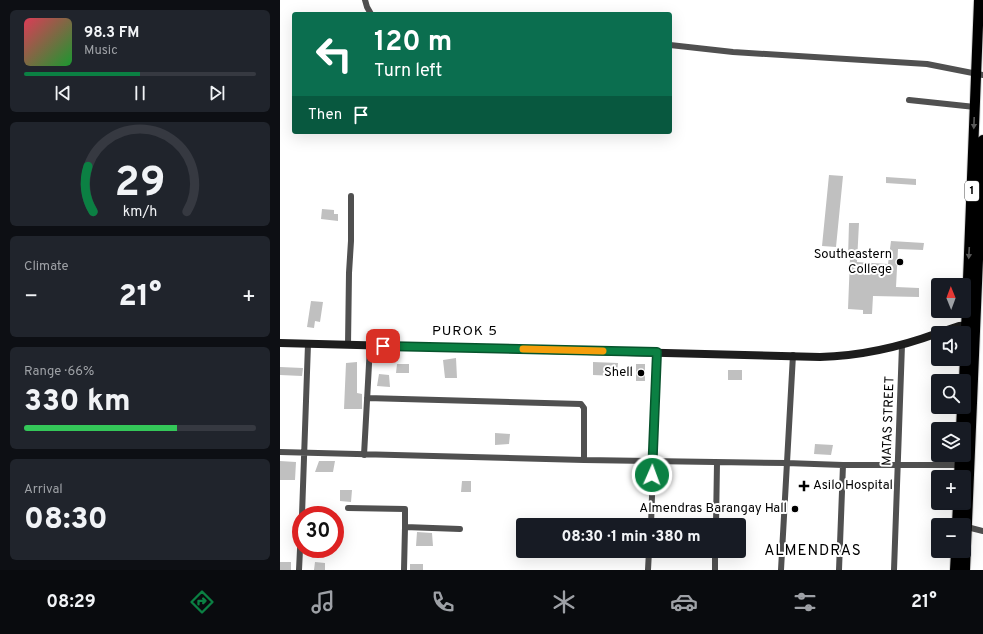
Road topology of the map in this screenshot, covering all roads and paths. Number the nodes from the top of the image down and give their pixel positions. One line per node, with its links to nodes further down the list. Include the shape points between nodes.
1 (365, 0): 3 (street)
2 (979, 0): 5 (highway, 1)
3 (370, 12)
4 (672, 45): 5 (street, via 733,52 927,64)
5 (980, 74): 7 (highway, 1)
6 (909, 100): 7 (street)
7 (975, 107): 10 (highway, 1, one-way to 10)
8 (983, 140): 10 (highway, 1)
9 (351, 196): 15 (street)
10 (971, 325): 11 (main road); 20 (highway, 1); 36 (highway, 1)
11 (967, 326)
12 (931, 335): 16 (main road)
13 (280, 343): 14 (main road)
14 (308, 344): 15 (main road); 23 (street)
15 (348, 345): 17 (main road)
16 (902, 345): 19 (main road, via 838,357); 30 (street, MATAS STREET)
17 (370, 346): 18 (main road); 21 (street)
18 (657, 352): 19 (main road); 26 (street)
19 (792, 356): 29 (street)
20 (965, 374)
21 (367, 398): 24 (street); 25 (street, via 581,404 584,408)
22 (280, 452): 23 (street)
23 (304, 452): 24 (street); 32 (street)
24 (364, 455): 25 (street)
25 (584, 460): 26 (street)
26 (653, 461): 28 (street); 34 (street)
27 (931, 462): 30 (street)
28 (717, 463): 29 (street); 35 (street)
29 (786, 463): 31 (street); 50 (street)
30 (898, 464): 31 (street); 52 (street, MATAS STREET)
31 (843, 465): 51 (street)
32 (302, 506)
33 (348, 508): 37 (street, via 406,510)
34 (651, 518)
35 (716, 518)
36 (962, 518)
37 (405, 527): 39 (street); 47 (street)
38 (971, 528): 40 (street)
39 (460, 529)
40 (983, 531)
41 (300, 558): 46 (street)
42 (649, 558): 48 (street)
43 (715, 558): 49 (street)
44 (956, 558): 53 (highway)
45 (964, 558): 54 (highway, 1)
46 (299, 570)
47 (404, 570)
48 (648, 570)
49 (715, 570)
50 (781, 570)
51 (839, 570)
52 (894, 570)
53 (955, 570)
54 (965, 570)

